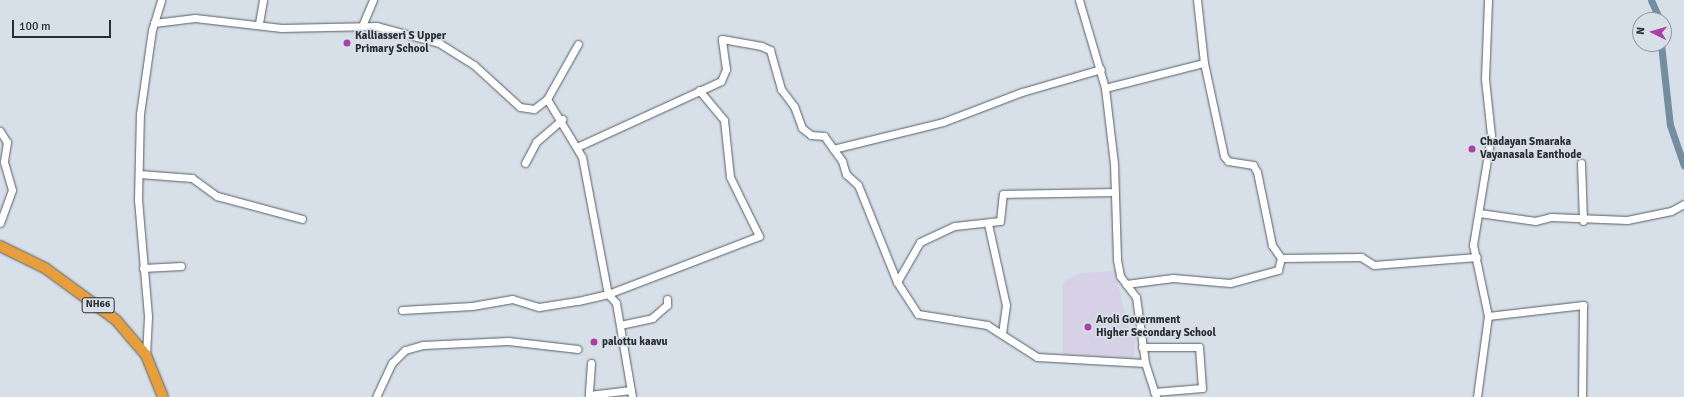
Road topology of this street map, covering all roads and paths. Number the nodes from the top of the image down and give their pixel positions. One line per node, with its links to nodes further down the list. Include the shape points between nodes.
1 (161, 0): 7 (street)
2 (263, 0): 8 (street)
3 (373, 0): 9 (street)
4 (1079, 0): 12 (street)
5 (1197, 0): 11 (street)
6 (1488, 0): 25 (street, via 1485,79 1491,135)
7 (154, 22): 8 (street, via 195,18 233,25); 22 (street, via 140,114)
8 (259, 23): 9 (street, via 281,28)
9 (362, 26): 15 (street, via 376,26 439,43 474,65 520,107 534,109)
10 (578, 44): 15 (street)
11 (1204, 63): 13 (street); 32 (street, via 1221,128 1224,156 1228,161 1253,165 1257,172 1272,245)
12 (1101, 69): 13 (street); 19 (street, via 1022,92 928,127)
13 (1105, 88): 23 (street, via 1114,162)
14 (698, 90): 18 (street); 19 (street, via 721,81 725,75 722,39 770,50 781,89 794,106 802,128 811,135 824,136); 37 (street, via 724,120 730,177 759,236)
15 (547, 99): 16 (street)
16 (562, 119): 18 (street); 20 (street, via 536,142)
17 (0, 131): 28 (street, via 7,142 4,162 12,190)
18 (577, 148): 37 (street, via 591,191)
19 (833, 149): 35 (street, via 846,174 858,185)
20 (525, 163)
21 (1581, 163): 27 (street)
22 (139, 174): 26 (street, via 192,178 217,196); 34 (street)
23 (1114, 192): 29 (street, via 1003,194 1000,221); 36 (street, via 1117,260)
24 (1684, 204): 27 (street, via 1671,211 1627,220)
25 (1479, 213): 27 (street, via 1536,221 1551,217); 31 (street, via 1474,227)
26 (302, 219)
27 (1582, 221)
28 (0, 223)
29 (988, 224): 35 (street, via 954,226 920,242); 42 (street, via 1006,305)
30 (0, 246): 45 (highway, NH66, via 45,268 85,295 116,320)
31 (1477, 257): 32 (street, via 1374,265 1361,257); 40 (street)
32 (1281, 258): 36 (street, via 1278,270 1241,282 1173,278)
33 (180, 266): 34 (street)
34 (143, 268): 45 (street)
35 (897, 282): 42 (street, via 922,316 959,320)
36 (1126, 284): 43 (street, via 1136,297)
37 (608, 294): 39 (street, via 539,307 512,298 472,306); 41 (street, via 616,303)
38 (667, 299): 41 (street, via 667,305 652,318)
39 (402, 310)
40 (1488, 316): 52 (street); 53 (street, via 1583,306)
41 (620, 325): 48 (street)
42 (1002, 333): 47 (street, via 1026,353 1037,357)
43 (1142, 348): 47 (street); 49 (street, via 1199,347 1202,388)
44 (578, 349): 51 (street, via 508,341 423,345 405,350 392,363)
45 (146, 355): 50 (highway, NH66)
46 (591, 363): 48 (street, via 589,395)
47 (1145, 363): 49 (street)
48 (631, 394)
49 (1155, 394)
50 (163, 397)
51 (376, 397)
52 (1477, 397)
53 (1582, 397)

